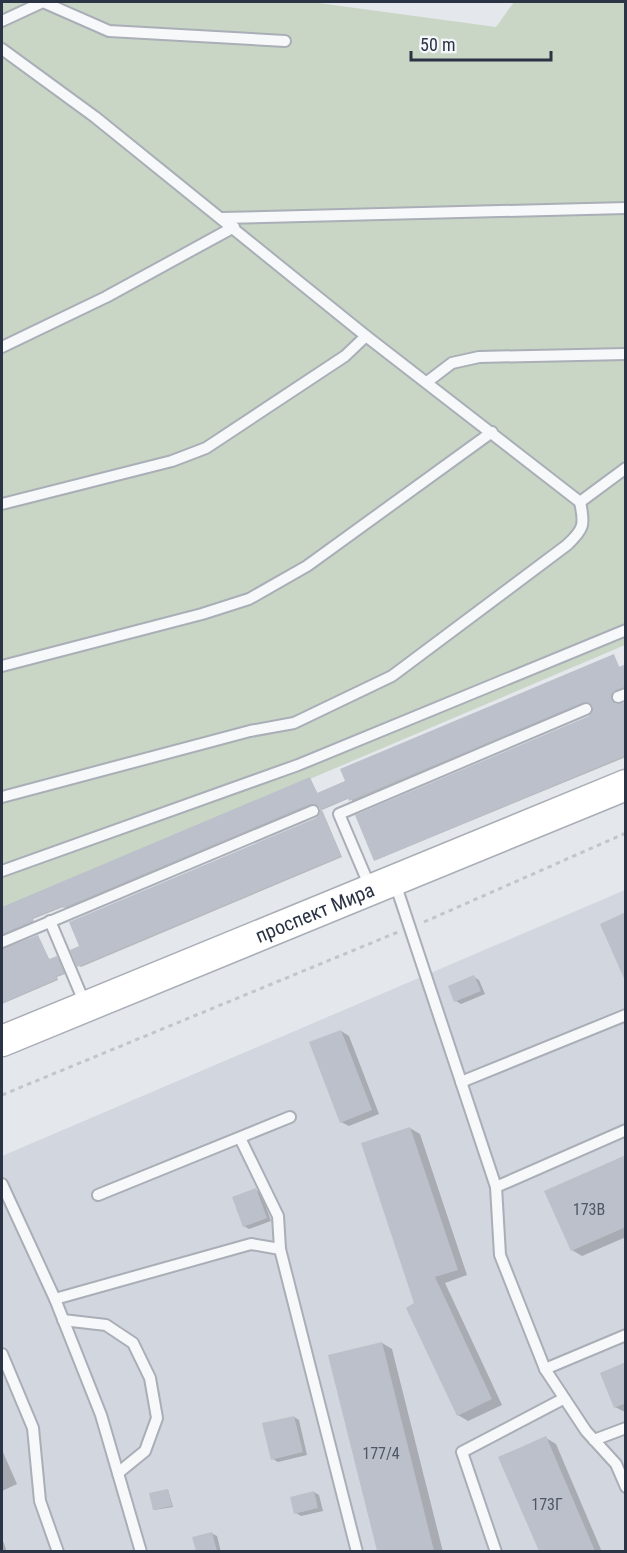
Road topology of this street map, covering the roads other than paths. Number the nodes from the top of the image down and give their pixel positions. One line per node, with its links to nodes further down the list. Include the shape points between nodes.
1 (2, 21): 2 (lane, via 43,3 109,31)
2 (285, 41)
3 (2, 49): 5 (lane)
4 (626, 208): 5 (lane)
5 (221, 218): 6 (lane)
6 (234, 227): 7 (lane); 8 (lane, via 106,297)
7 (366, 336): 10 (lane); 14 (lane, via 345,356 206,448 172,461)
8 (2, 347)
9 (626, 354): 10 (lane, via 479,357 452,363)
10 (427, 382): 11 (lane)
11 (492, 432): 13 (lane); 16 (lane, via 307,566 249,599)
12 (626, 468): 13 (lane)
13 (580, 502): 19 (lane, via 584,519 581,532 574,539 392,676 294,723)
14 (2, 504)
15 (626, 630): 21 (lane, via 298,765)
16 (2, 666)
17 (586, 710): 22 (lane, via 339,814)
18 (626, 785): 22 (street, проспект Мира)
19 (2, 797)
20 (313, 811): 23 (lane)
21 (2, 871)
22 (382, 885): 25 (street, проспект Мира); 28 (lane, via 410,928)
23 (50, 921): 24 (lane); 25 (lane)
24 (2, 942)
25 (86, 1007): 27 (street, проспект Мира)
26 (626, 1015): 28 (lane)
27 (2, 1041)
28 (461, 1082): 33 (lane)
29 (290, 1117): 31 (lane)
30 (626, 1130): 33 (lane)
31 (240, 1138): 34 (lane); 35 (lane, via 278,1216)
32 (2, 1184): 36 (lane)
33 (496, 1186): 40 (lane, via 500,1255)
34 (98, 1195)
35 (280, 1249): 36 (lane, via 251,1244); 48 (lane)
36 (55, 1299): 37 (lane)
37 (63, 1320): 44 (lane, via 101,1415); 44 (lane, via 106,1325 133,1343 150,1378 157,1418 146,1451)
38 (626, 1335): 40 (lane)
39 (2, 1354): 46 (lane, via 33,1428 40,1501)
40 (544, 1369): 41 (lane)
41 (563, 1399): 43 (lane); 49 (lane, via 462,1452)
42 (626, 1428): 43 (lane)
43 (594, 1440): 45 (lane, via 616,1464)
44 (118, 1473): 47 (lane)
45 (626, 1487)
46 (58, 1551)
47 (141, 1551)
48 (357, 1551)
49 (496, 1551)

